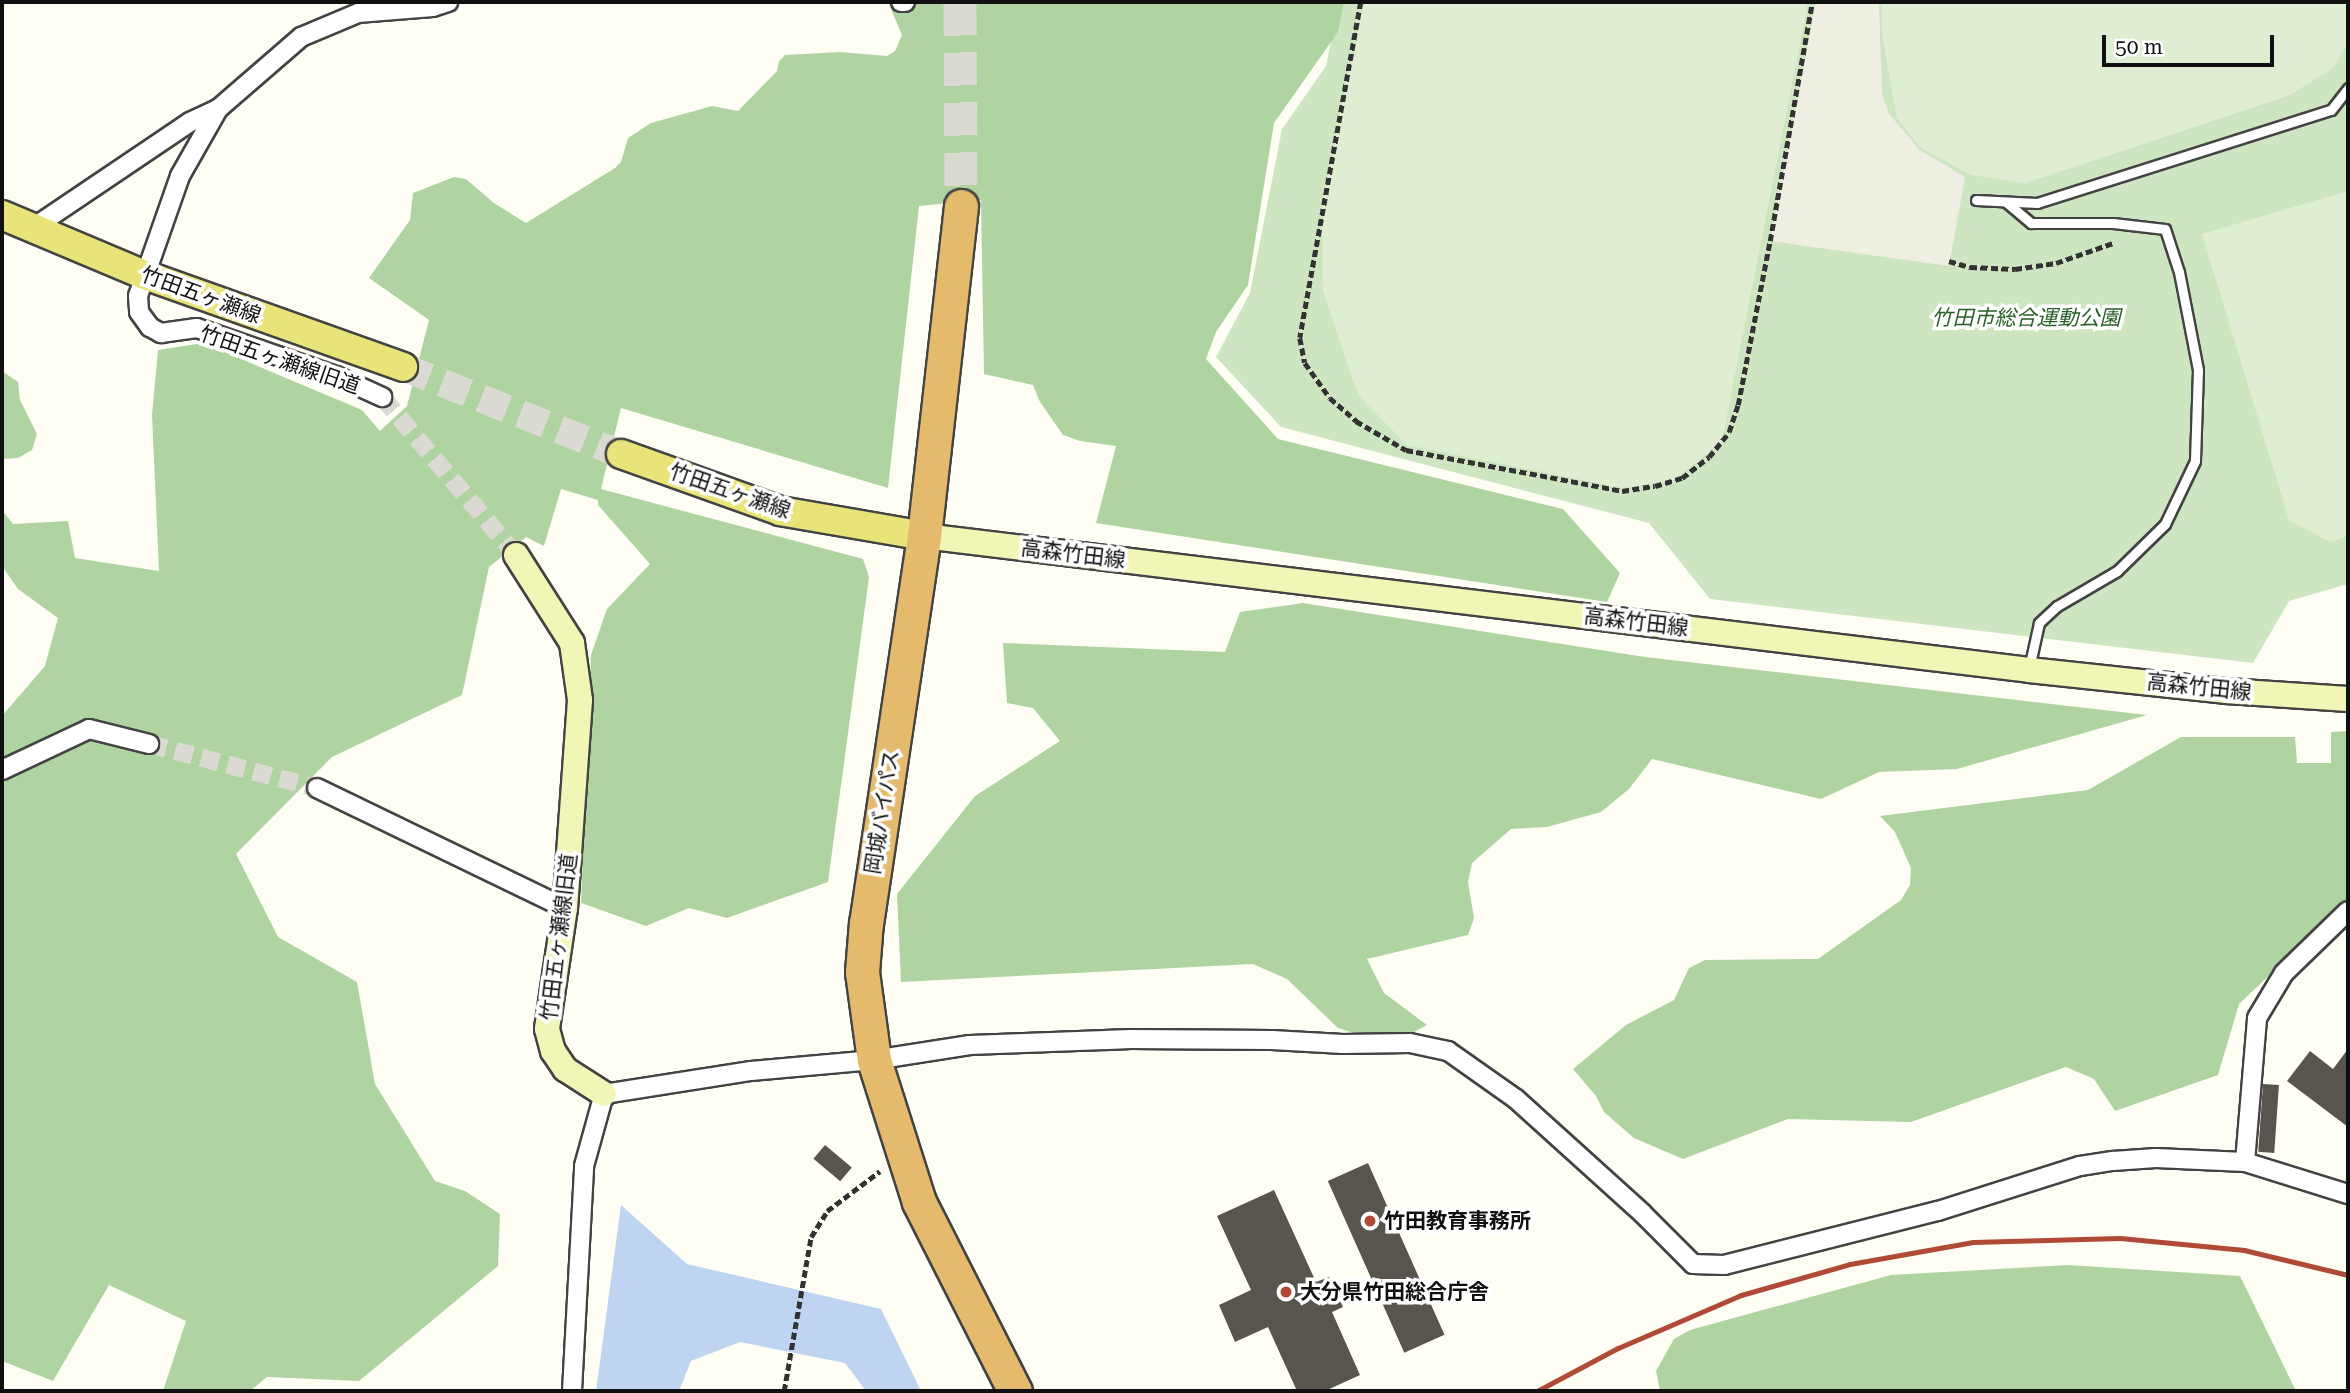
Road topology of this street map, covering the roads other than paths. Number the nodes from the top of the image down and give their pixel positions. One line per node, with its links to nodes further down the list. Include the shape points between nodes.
1 (448, 2): 3 (street, via 358,13 301,37)
2 (2348, 88): 5 (lane, via 2331,110 2037,203)
3 (218, 109): 7 (street); 8 (street, via 180,176)
4 (1976, 200): 5 (lane)
5 (2006, 202): 14 (lane, via 2031,223 2113,223 2165,229 2179,272 2198,370 2195,461 2165,524 2117,571 2057,606 2039,623)
6 (961, 206): 12 (highway, 岡城バイパス)
7 (11, 221): 8 (main road, 竹田五ヶ瀬線)
8 (145, 275): 9 (main road, 竹田五ヶ瀬線); 10 (street, 竹田五ヶ瀬線旧道, via 138,296 139,312 161,333 197,328 336,376)
9 (404, 367)
10 (382, 397)
11 (621, 454): 12 (main road, 竹田五ヶ瀬線, via 780,511)
12 (924, 536): 14 (main road, 高森竹田線); 21 (highway, 岡城バイパス, via 866,922 862,972)
13 (516, 555): 19 (main road, 竹田五ヶ瀬線旧道, via 572,643 580,700)
14 (2029, 670): 15 (main road, 高森竹田線)
15 (2348, 699)
16 (149, 744): 17 (street, via 89,729)
17 (2, 770)
18 (317, 788): 19 (street)
19 (565, 908): 22 (main road, 竹田五ヶ瀬線旧道, via 547,1029 553,1051 565,1069)
20 (2348, 911): 23 (street, via 2284,973 2258,1018)
21 (874, 1060): 22 (street, via 751,1071); 23 (street, via 970,1045 1131,1039 1410,1043 1448,1051 1516,1099 1693,1264 1738,1262 1938,1211 2080,1166 2156,1158); 26 (highway, 岡城バイパス, via 919,1202)
22 (604, 1094): 25 (street, via 584,1166)
23 (2245, 1162): 24 (street)
24 (2348, 1194)
25 (572, 1391)
26 (1015, 1391)

